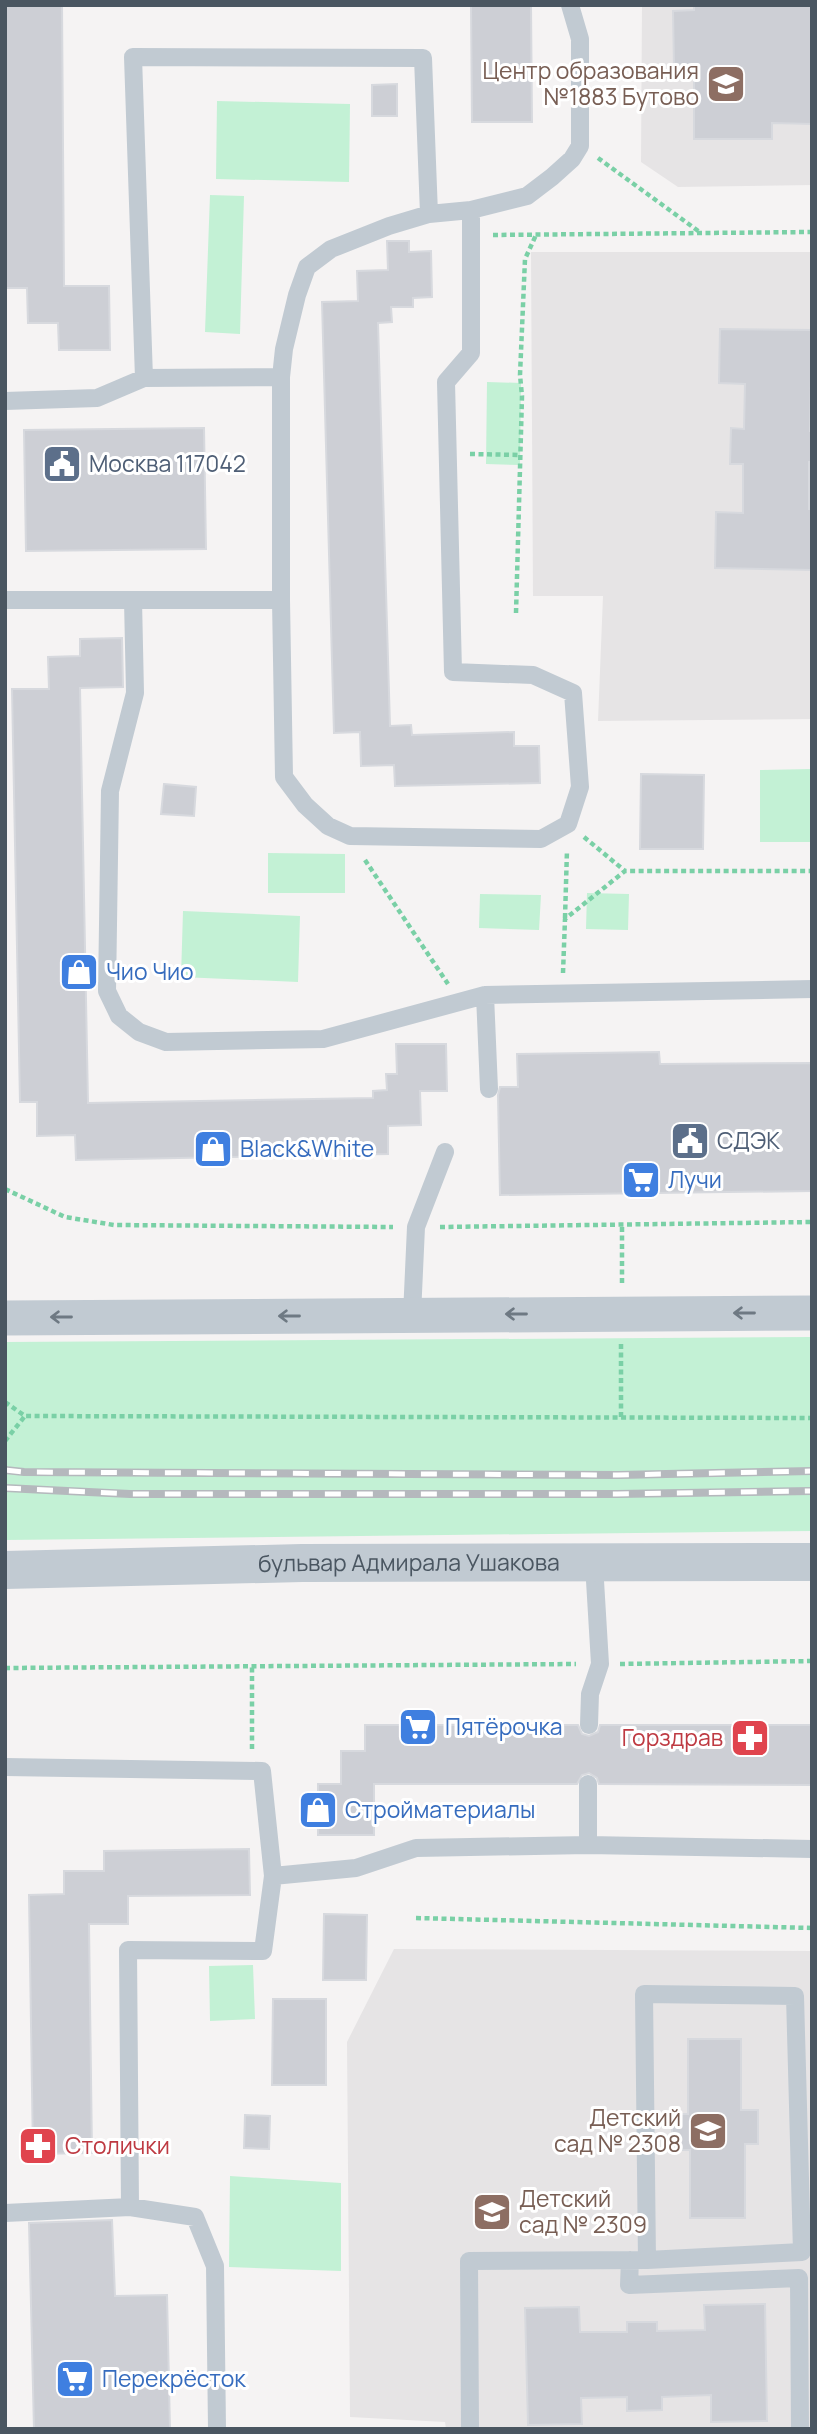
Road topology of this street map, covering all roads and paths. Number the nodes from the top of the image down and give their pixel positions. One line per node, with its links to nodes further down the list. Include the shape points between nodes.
1 (570, 5): 2 (lane, via 580,39)
2 (580, 146): 3 (lane, via 572,159 527,196); 6 (path)
3 (471, 210): 4 (lane); 7 (lane)
4 (429, 214): 9 (lane, via 331,249 307,267 284,349); 10 (lane, via 423,58 133,57)
5 (812, 232): 6 (path)
6 (701, 233): 8 (path)
7 (471, 235): 8 (path); 12 (lane, via 471,353 446,382)
8 (536, 235): 13 (path, via 525,259)
9 (281, 377): 10 (lane); 16 (lane)
10 (144, 378): 11 (lane, via 97,398)
11 (5, 401)
12 (448, 453): 13 (path); 18 (lane, via 453,672 533,675 573,693 580,787)
13 (520, 455): 17 (path)
14 (5, 600): 15 (lane)
15 (133, 600): 16 (lane); 26 (lane, via 135,693 110,791 107,992 119,1016 139,1032 166,1042 323,1039)
16 (281, 600): 19 (lane, via 284,777 328,826)
17 (516, 613)
18 (568, 824): 19 (lane, via 541,839); 20 (path); 22 (path)
19 (349, 836): 26 (path)
20 (625, 871): 21 (path); 22 (path)
21 (812, 871)
22 (565, 919): 24 (path)
23 (812, 989): 24 (lane)
24 (563, 994): 25 (lane)
25 (485, 995): 26 (lane); 27 (lane)
26 (460, 1002)
27 (489, 1089)
28 (445, 1152): 30 (lane, via 416,1227)
29 (812, 1313): 30 (street, one-way to 30)
30 (412, 1315): 31 (street, one-way to 31)
31 (5, 1318)
32 (5, 1402): 33 (path)
33 (25, 1416): 34 (path); 35 (path)
34 (812, 1418)
35 (5, 1441)
36 (812, 1562): 37 (street, бульвар Адмирала Ушакова)
37 (594, 1564): 38 (street, бульвар Адмирала Ушакова, via 302,1563); 40 (lane)
38 (5, 1570)
39 (812, 1661): 40 (path)
40 (600, 1664): 41 (path); 43 (lane, via 590,1694)
41 (253, 1666): 42 (path); 45 (path)
42 (5, 1668)
43 (589, 1725)
44 (5, 1767): 45 (lane)
45 (252, 1771): 49 (lane, via 262,1771)
46 (588, 1784): 47 (lane)
47 (588, 1845): 48 (lane); 49 (lane, via 416,1848 356,1868)
48 (812, 1849)
49 (273, 1877): 52 (lane, via 263,1951 128,1950)
50 (416, 1918): 51 (path)
51 (812, 1928)
52 (130, 2207): 53 (lane); 55 (lane, via 195,2217 215,2266)
53 (5, 2213)
54 (638, 2260): 54 (lane, via 802,2252 795,1996 643,1994); 56 (lane, via 469,2261); 57 (lane, via 629,2286 799,2278)
55 (217, 2429)
56 (470, 2429)
57 (800, 2429)

